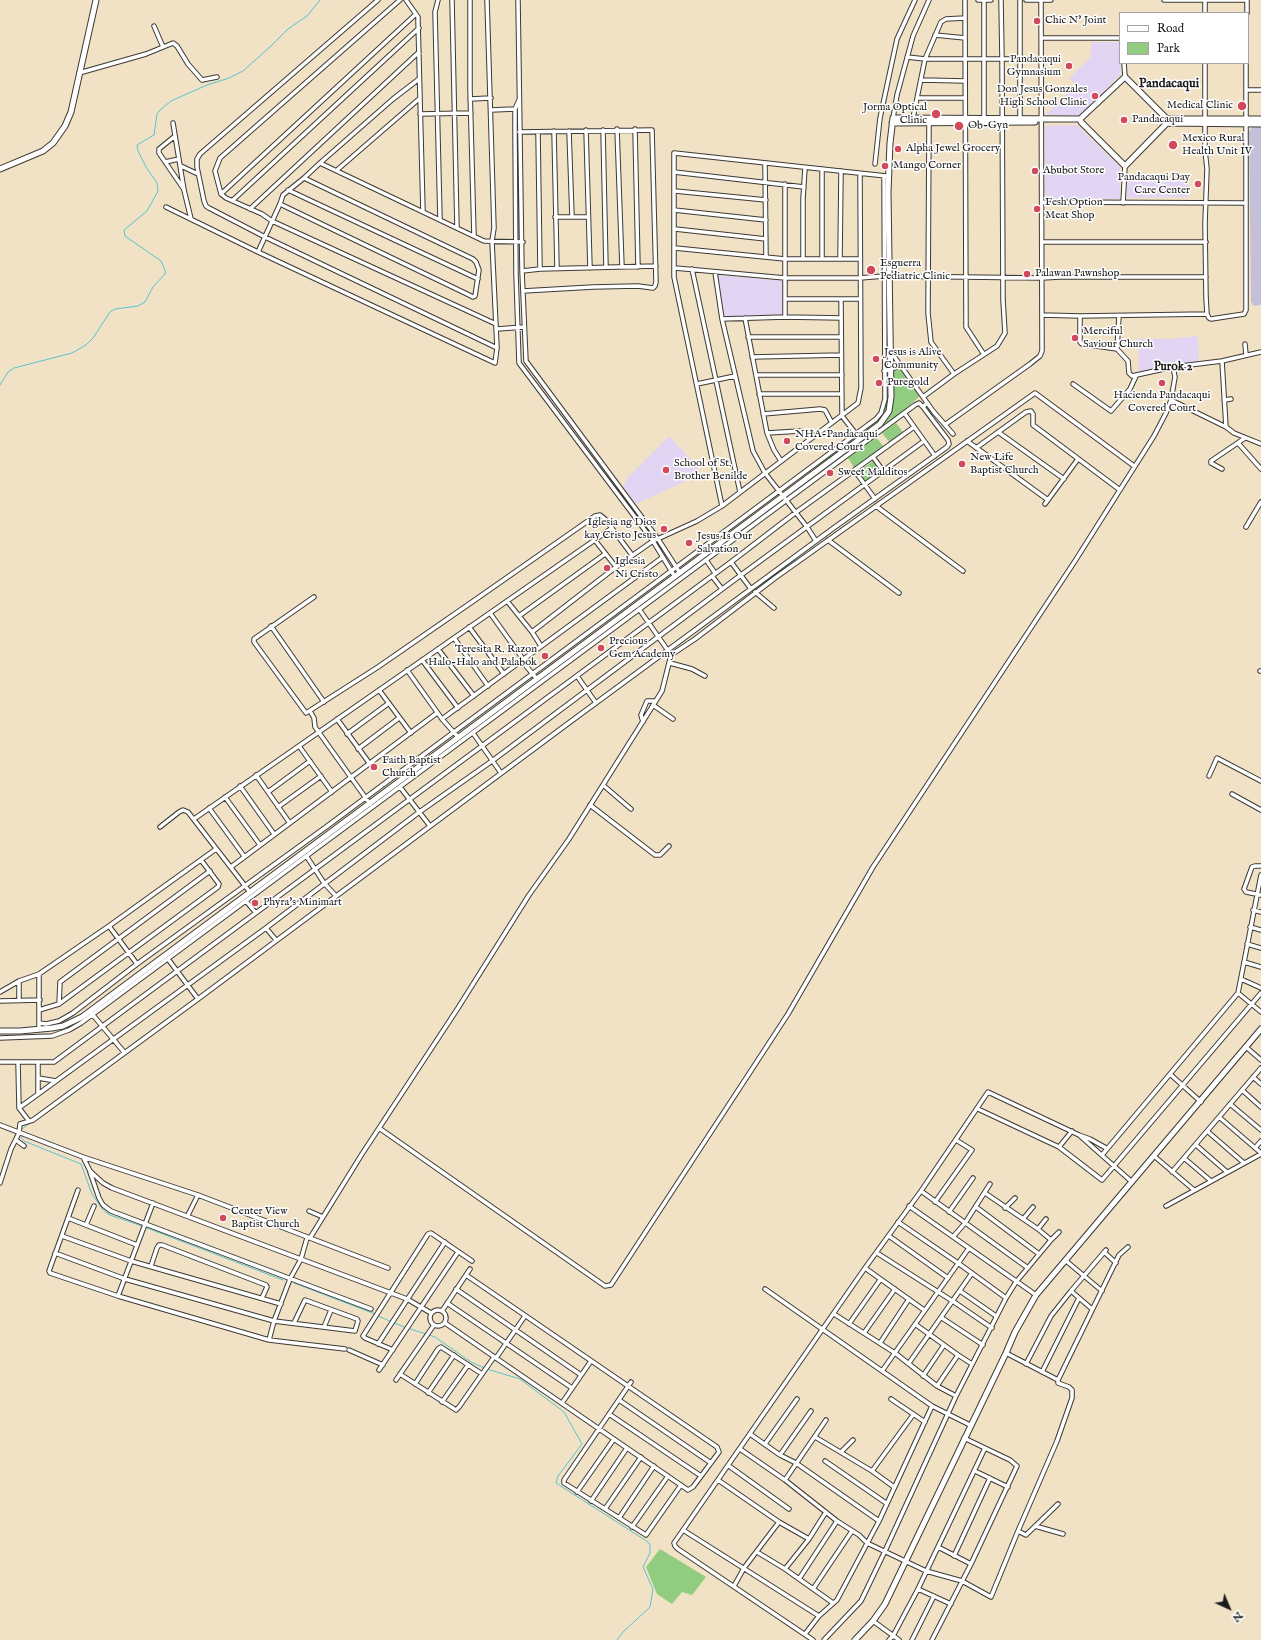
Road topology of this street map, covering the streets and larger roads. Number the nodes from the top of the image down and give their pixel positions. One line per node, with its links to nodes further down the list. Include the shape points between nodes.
1 (96, 0): 46 (street)
2 (378, 0): 104 (street, via 200,154 197,160)
3 (400, 0): 114 (street, via 220,158 215,171)
4 (406, 0): 26 (street)
5 (438, 0): 65 (street, via 435,12)
6 (452, 0): 64 (street)
7 (470, 0): 59 (street)
8 (487, 0): 54 (street)
9 (518, 0): 55 (street)
10 (915, 0): 95 (street, via 897,39 880,118)
11 (929, 0): 36 (street)
12 (965, 0): 27 (street)
13 (978, 0): 14 (street)
14 (984, 0): 15 (street); 40 (street)
15 (991, 0)
16 (1001, 0): 37 (street)
17 (1020, 0): 41 (street)
18 (1026, 0): 19 (street)
19 (1041, 0): 20 (street); 32 (street)
20 (1051, 0)
21 (1164, 0): 22 (street)
22 (1205, 0): 23 (street); 24 (street)
23 (1247, 0): 25 (street)
24 (1205, 12)
25 (1247, 12)
26 (416, 14): 29 (street); 114 (street)
27 (965, 18): 30 (street, via 942,20); 31 (street)
28 (154, 26): 34 (street)
29 (419, 28): 35 (street); 115 (street)
30 (935, 36): 31 (street); 38 (street)
31 (965, 38): 39 (street)
32 (1041, 38): 33 (street); 42 (street)
33 (1119, 38)
34 (163, 47): 46 (street); 47 (street, via 173,43 177,46 202,80)
35 (419, 52): 49 (street); 123 (street)
36 (907, 57): 38 (street); 70 (street)
37 (1002, 58): 40 (street); 41 (street); 74 (street)
38 (925, 59): 39 (street); 50 (street)
39 (965, 59): 40 (street); 51 (street)
40 (984, 59): 68 (street)
41 (1020, 59): 42 (street); 67 (street)
42 (1041, 59): 71 (street)
43 (1124, 64): 48 (street)
44 (1205, 64): 77 (street)
45 (1246, 64): 52 (street)
46 (79, 73): 99 (street, via 71,112 53,143 44,151)
47 (217, 77)
48 (1125, 77): 75 (street); 76 (street)
49 (419, 79): 58 (street); 93 (street)
50 (922, 80): 51 (street); 56 (street)
51 (965, 81): 57 (street)
52 (1246, 90): 53 (street); 78 (street)
53 (1261, 90)
54 (491, 98): 59 (street); 61 (street)
55 (520, 98): 60 (street); 88 (street)
56 (918, 98): 57 (street); 66 (street)
57 (964, 98): 73 (street)
58 (420, 99): 63 (street); 101 (street)
59 (470, 99): 62 (street)
60 (515, 109): 61 (street); 87 (street)
61 (491, 110): 138 (street, via 494,228)
62 (471, 113): 64 (street); 135 (street)
63 (420, 114): 65 (street); 125 (street)
64 (454, 114): 65 (street); 133 (street)
65 (438, 115): 130 (street)
66 (914, 118): 70 (street); 72 (street)
67 (1020, 118): 71 (street); 74 (street)
68 (984, 119): 73 (street); 74 (street)
69 (1261, 119): 78 (street)
70 (893, 120): 72 (street); 106 (street)
71 (1041, 120): 74 (street); 75 (street); 117 (street)
72 (929, 121): 73 (street); 164 (street)
73 (964, 121): 74 (street); 162 (street)
74 (1002, 121): 165 (street)
75 (1081, 121): 97 (street)
76 (1167, 121): 77 (street); 97 (street)
77 (1206, 121): 78 (street); 118 (street)
78 (1247, 121): 80 (street); 120 (street)
79 (173, 123): 90 (street)
80 (1261, 124)
81 (617, 129): 82 (street); 84 (street); 153 (street)
82 (635, 129): 151 (street, via 652,130); 154 (street)
83 (586, 130): 84 (street); 86 (street); 126 (street)
84 (603, 130): 152 (street)
85 (554, 131): 86 (street); 89 (street); 127 (street)
86 (569, 131): 128 (street)
87 (515, 132): 88 (street); 139 (street)
88 (520, 132): 89 (street); 140 (street)
89 (538, 132): 158 (street)
90 (175, 136): 91 (street); 92 (street, via 159,149)
91 (179, 159): 92 (street); 96 (street)
92 (165, 162): 111 (street)
93 (320, 163): 101 (street); 107 (street)
94 (766, 164): 98 (street); 103 (street, via 674,153); 108 (street)
95 (875, 164)
96 (181, 166): 104 (street); 111 (street)
97 (1124, 166): 119 (street)
98 (805, 168): 100 (street); 110 (street)
99 (0, 169)
100 (822, 169): 102 (street); 148 (street)
101 (337, 170): 125 (street)
102 (841, 171): 105 (street); 149 (street)
103 (674, 172): 108 (street); 113 (street)
104 (198, 174): 136 (street, via 206,206)
105 (860, 174): 106 (street); 150 (street)
106 (886, 176): 163 (street)
107 (304, 178): 112 (street); 170 (street, via 473,259 478,265)
108 (766, 182): 109 (street); 116 (street)
109 (786, 184): 110 (street); 146 (street)
110 (804, 187): 147 (street)
111 (184, 190): 129 (street)
112 (288, 190): 121 (street); 170 (street)
113 (675, 191): 116 (street); 124 (street)
114 (221, 194): 115 (street)
115 (233, 200): 123 (street)
116 (766, 200): 131 (street)
117 (1042, 202): 119 (street); 141 (street)
118 (1205, 202): 119 (street); 120 (street); 142 (street)
119 (1123, 203)
120 (1246, 203): 175 (street, via 1246,310 1244,314 1211,319)
121 (280, 204): 132 (street); 170 (street, via 473,297 477,293)
122 (166, 207): 129 (street)
123 (250, 209): 132 (street)
124 (674, 210): 131 (street); 134 (street)
125 (423, 212): 130 (street)
126 (588, 216): 128 (street); 156 (street)
127 (555, 217): 128 (street); 155 (street)
128 (572, 217)
129 (191, 219): 144 (street)
130 (440, 220): 133 (street)
131 (766, 220): 137 (street)
132 (272, 221): 136 (street); 183 (street)
133 (457, 228): 135 (street)
134 (675, 229): 137 (street); 143 (street)
135 (474, 236): 138 (street, via 484,241)
136 (265, 237): 144 (street); 190 (street)
137 (766, 239): 145 (street)
138 (492, 241): 139 (street); 183 (street)
139 (515, 242): 140 (street); 184 (street)
140 (523, 242): 160 (street)
141 (1042, 242): 142 (street); 169 (street)
142 (1206, 242): 166 (street)
143 (675, 248): 145 (street); 157 (street)
144 (258, 252): 190 (street, via 495,363)
145 (766, 257): 146 (street)
146 (785, 259): 147 (street); 167 (street)
147 (803, 259): 148 (street)
148 (822, 259): 149 (street)
149 (840, 259): 150 (street)
150 (859, 259): 168 (street)
151 (656, 266): 154 (street); 171 (street, via 656,282 653,288 608,286)
152 (606, 267): 153 (street); 156 (street)
153 (622, 267): 154 (street)
154 (638, 267)
155 (557, 268): 156 (street); 158 (street)
156 (590, 268)
157 (675, 268): 159 (street); 208 (street, via 676,287)
158 (540, 269): 160 (street)
159 (692, 269): 161 (street); 207 (street)
160 (522, 271): 171 (street)
161 (715, 272): 167 (street); 182 (street)
162 (966, 276): 164 (street); 165 (street); 194 (street, via 966,327)
163 (887, 277): 164 (street); 168 (street); 188 (street)
164 (928, 277): 202 (street, via 931,342)
165 (1003, 277): 169 (street); 194 (street, via 1005,333 996,346)
166 (1206, 277): 169 (street); 175 (street)
167 (785, 278): 168 (street); 172 (street)
168 (860, 278): 174 (street)
169 (1042, 278): 176 (street)
170 (478, 279)
171 (523, 291): 185 (street)
172 (785, 299): 173 (street); 179 (street)
173 (841, 299): 174 (street); 181 (street)
174 (860, 299): 222 (street, via 860,401)
175 (1207, 314): 178 (street)
176 (1042, 315): 177 (street); 224 (street, via 1040,356)
177 (1080, 316): 178 (street); 191 (street, via 1082,344)
178 (1119, 316): 191 (street)
179 (785, 317): 180 (street); 181 (street)
180 (745, 318): 182 (street); 186 (street)
181 (841, 318): 187 (street)
182 (722, 319): 205 (street)
183 (496, 327): 184 (street); 190 (street)
184 (517, 327): 185 (street); 219 (street, via 519,363)
185 (524, 327): 218 (street, via 527,365)
186 (748, 337): 187 (street); 197 (street)
187 (840, 337): 195 (street)
188 (887, 337): 192 (street); 201 (street)
189 (1244, 344): 196 (street)
190 (497, 348)
191 (1117, 349): 206 (street, via 1128,361 1130,375)
192 (890, 352): 199 (street); 201 (street)
193 (1261, 352): 196 (street)
194 (983, 354): 202 (street)
195 (841, 355): 197 (street); 204 (street)
196 (1246, 355): 198 (street)
197 (752, 357): 203 (street)
198 (1222, 362): 200 (street); 215 (street)
199 (900, 365): 201 (street); 212 (street)
200 (1173, 367): 206 (street); 214 (street, via 1175,377)
201 (887, 370): 229 (street, via 885,399 881,413); 253 (street, via 889,411 880,424)
202 (954, 374): 212 (street)
203 (756, 375): 204 (street); 210 (street)
204 (842, 375): 211 (street)
205 (735, 376): 207 (street); 247 (street, via 753,451)
206 (1136, 376): 209 (street, via 1130,389 1111,411)
207 (716, 380): 208 (street); 252 (street)
208 (697, 384): 258 (street)
209 (1073, 384)
210 (759, 394): 211 (street); 220 (street)
211 (841, 394): 222 (street)
212 (923, 397): 216 (street)
213 (1231, 399): 215 (street)
214 (1171, 400): 226 (street); 242 (street, via 1154,436)
215 (1224, 400): 226 (street)
216 (927, 403): 217 (street); 224 (street)
217 (923, 407): 221 (street, via 917,404); 238 (street, via 950,444)
218 (561, 408): 219 (street); 265 (street)
219 (556, 412): 267 (street)
220 (763, 414): 223 (street, via 820,409 825,410); 228 (street)
221 (904, 414): 225 (street); 253 (street)
222 (842, 416): 223 (street); 229 (street)
223 (832, 423): 232 (street)
224 (946, 424): 230 (street)
225 (914, 427): 233 (street); 239 (street)
226 (1226, 427): 231 (street)
227 (998, 432): 237 (street); 240 (street, via 1031,411 1033,425); 248 (street)
228 (767, 433): 232 (street, via 802,431); 241 (street)
229 (856, 434): 251 (street)
230 (953, 434)
231 (1245, 438): 235 (street); 236 (street)
232 (809, 439): 241 (street)
233 (924, 441): 238 (street); 246 (street)
234 (966, 441): 237 (street); 242 (street, via 1035,393); 259 (street)
235 (1238, 443): 243 (street); 244 (street, via 1212,461 1211,463)
236 (1261, 443)
237 (976, 448): 255 (street)
238 (935, 456): 254 (street)
239 (873, 457): 245 (street); 246 (street)
240 (1078, 459): 248 (street); 250 (street)
241 (781, 460): 247 (street)
242 (1134, 466): 250 (street)
243 (1261, 467)
244 (1222, 469)
245 (855, 471): 249 (street); 260 (street)
246 (884, 472): 249 (street)
247 (765, 473): 251 (street); 252 (street)
248 (1064, 479): 255 (street)
249 (865, 485): 254 (street); 261 (street)
250 (1120, 490): 447 (street, via 873,867 788,1014 611,1285 605,1286)
251 (778, 491): 253 (street); 276 (street)
252 (740, 492): 258 (street)
253 (784, 499): 260 (street); 273 (street); 279 (street)
254 (875, 499): 268 (street)
255 (1048, 500): 257 (street)
256 (1261, 502): 262 (street)
257 (1045, 504)
258 (722, 506): 265 (street)
259 (876, 506): 266 (street); 278 (street)
260 (795, 513): 261 (street); 274 (street)
261 (807, 526): 268 (street); 281 (street)
262 (1246, 527)
263 (612, 528): 264 (street); 271 (street); 315 (street, via 601,516 595,516)
264 (594, 539): 269 (street); 287 (street)
265 (658, 539): 267 (street); 270 (street)
266 (828, 540): 284 (street); 285 (street)
267 (653, 541): 271 (street); 272 (street)
268 (816, 541): 284 (street)
269 (605, 554): 275 (street); 291 (street)
270 (667, 554): 272 (street); 276 (street)
271 (632, 555): 275 (street)
272 (662, 558): 277 (street); 298 (street)
273 (706, 560): 280 (street); 289 (street)
274 (731, 562): 280 (street); 281 (street)
275 (616, 567): 295 (street)
276 (676, 567): 277 (street); 279 (street)
277 (671, 571): 282 (street); 307 (street)
278 (963, 571)
279 (680, 573): 282 (street)
280 (713, 574): 283 (street); 292 (street)
281 (741, 575): 283 (street); 284 (street)
282 (675, 577): 310 (street)
283 (722, 589): 296 (street)
284 (753, 591): 288 (street); 300 (street); 301 (street, via 695,639)
285 (899, 593)
286 (314, 597): 293 (street)
287 (507, 601): 290 (street); 291 (street)
288 (774, 608)
289 (639, 609): 292 (street); 328 (street)
290 (490, 613): 294 (street); 302 (street)
291 (519, 616): 295 (street)
292 (648, 623): 296 (street); 308 (street)
293 (271, 626): 315 (street); 320 (street, via 254,639 254,642 304,712)
294 (469, 627): 297 (street); 306 (street)
295 (532, 632): 298 (street)
296 (659, 636): 300 (street); 313 (street)
297 (454, 638): 299 (street); 311 (street)
298 (541, 646): 302 (street)
299 (438, 649): 303 (street); 314 (street)
300 (668, 651): 301 (street); 317 (street)
301 (671, 655): 304 (street)
302 (523, 659): 306 (street); 307 (street)
303 (422, 660): 305 (street); 319 (street)
304 (670, 663): 309 (street, via 688,667); 318 (street, via 664,687)
305 (407, 670): 312 (street); 321 (street)
306 (504, 674): 311 (street)
307 (532, 674): 310 (street); 327 (street)
308 (577, 676): 313 (street); 334 (street)
309 (705, 676)
310 (537, 679): 328 (street)
311 (488, 686): 314 (street)
312 (379, 690): 316 (street); 323 (street)
313 (587, 690): 317 (street); 337 (street)
314 (474, 696): 319 (street)
315 (324, 702): 320 (street)
316 (389, 703): 322 (street); 331 (street)
317 (596, 703): 339 (street)
318 (654, 703): 325 (street); 326 (street); 326 (street, via 647,701 641,715)
319 (458, 708): 324 (street)
320 (310, 712): 329 (street, via 314,718 314,726)
321 (437, 713): 324 (street); 330 (street)
322 (400, 718): 330 (street); 335 (street)
323 (336, 719): 329 (street); 331 (street)
324 (442, 719): 327 (street)
325 (673, 719)
326 (643, 722): 345 (street)
327 (453, 731): 332 (street); 352 (street)
328 (471, 731): 332 (street); 334 (street); 347 (street)
329 (319, 732): 333 (street); 343 (street)
330 (411, 733): 338 (street)
331 (347, 734): 335 (street)
332 (458, 737): 354 (street)
333 (299, 746): 336 (street); 340 (street)
334 (480, 746): 337 (street); 353 (street)
335 (358, 749): 338 (street)
336 (310, 761): 341 (street); 348 (street)
337 (492, 761): 339 (street); 360 (street)
338 (370, 764): 343 (street)
339 (501, 773): 363 (street)
340 (256, 775): 346 (street); 348 (street)
341 (321, 776): 349 (street); 356 (street)
342 (1209, 776): 344 (street, via 1215,760 1219,758)
343 (351, 778): 349 (street); 352 (street)
344 (1261, 781)
345 (603, 785): 355 (street); 358 (street)
346 (240, 786): 351 (street); 365 (street)
347 (400, 787): 353 (street); 370 (street)
348 (268, 792): 356 (street)
349 (332, 792): 362 (street)
350 (1232, 794): 359 (street)
351 (225, 797): 357 (street); 366 (street)
352 (364, 798): 354 (street); 378 (street)
353 (409, 800): 360 (street); 374 (street)
354 (370, 804): 379 (street)
355 (590, 805): 367 (street, via 655,855 660,855); 447 (street, via 529,894)
356 (278, 807): 362 (street)
357 (209, 808): 361 (street); 369 (street)
358 (631, 809)
359 (1261, 810)
360 (418, 813): 363 (street); 377 (street)
361 (194, 819): 364 (street, via 188,812 181,811); 368 (street)
362 (289, 822): 365 (street)
363 (430, 826): 381 (street)
364 (160, 827)
365 (274, 834): 366 (street)
366 (260, 845): 369 (street)
367 (669, 846)
368 (216, 849): 371 (street); 373 (street)
369 (244, 856): 373 (street)
370 (307, 856): 374 (street); 382 (street)
371 (201, 860): 375 (street); 386 (street)
372 (1261, 866): 380 (street, via 1252,867 1244,889 1246,892)
373 (230, 867): 378 (street)
374 (315, 870): 377 (street); 384 (street)
375 (210, 871): 390 (street); 394 (street, via 218,887)
376 (1261, 875): 380 (street)
377 (324, 883): 381 (street); 388 (street)
378 (245, 885): 379 (street); 397 (street)
379 (250, 891): 419 (street, via 82,1017 63,1026)
380 (1259, 894): 383 (street)
381 (336, 896): 391 (street)
382 (246, 902): 384 (street); 395 (street)
383 (1253, 910): 385 (street); 387 (street)
384 (255, 912): 399 (street)
385 (1261, 912)
386 (110, 926): 390 (street); 400 (street)
387 (1250, 927): 389 (street); 392 (street)
388 (266, 928): 391 (street); 403 (street)
389 (1261, 930)
390 (119, 939): 394 (street); 412 (street, via 60,982)
391 (276, 940): 408 (street)
392 (1247, 944): 393 (street); 396 (street)
393 (1261, 948)
394 (129, 953): 397 (street); 412 (street)
395 (168, 959): 399 (street); 416 (street)
396 (1244, 962): 398 (street); 402 (street)
397 (137, 964): 417 (street, via 74,1013 59,1021)
398 (1261, 967)
399 (177, 970): 403 (street); 418 (street)
400 (39, 974): 401 (street); 410 (street)
401 (19, 980): 405 (street); 409 (street)
402 (1241, 980): 404 (street); 406 (street)
403 (187, 985): 408 (street); 423 (street)
404 (1261, 988)
405 (0, 992)
406 (1238, 993): 413 (street); 431 (street)
407 (1261, 993): 413 (street)
408 (198, 999): 425 (street)
409 (19, 1000): 410 (street); 411 (street)
410 (40, 1000): 414 (street)
411 (0, 1001)
412 (59, 1004): 414 (street)
413 (1252, 1005): 415 (street); 436 (street)
414 (39, 1010): 417 (street)
415 (1261, 1012)
416 (92, 1014): 418 (street); 422 (street, via 60,1034)
417 (39, 1023): 419 (street)
418 (102, 1026): 423 (street); 429 (street, via 54,1062)
419 (39, 1029): 421 (street)
420 (1261, 1029): 424 (street)
421 (0, 1030)
422 (0, 1038)
423 (114, 1039): 425 (street); 434 (street)
424 (1246, 1047): 426 (street); 439 (street)
425 (124, 1052): 445 (street)
426 (1261, 1060)
427 (0, 1062): 428 (street)
428 (18, 1062): 429 (street); 442 (street)
429 (38, 1062): 433 (street)
430 (1261, 1068): 432 (street)
431 (1170, 1074): 436 (street); 459 (street)
432 (1253, 1077): 435 (street); 437 (street)
433 (38, 1078): 434 (street); 438 (street)
434 (56, 1081): 438 (street)
435 (1261, 1084)
436 (1183, 1086): 439 (street); 467 (street)
437 (1242, 1090): 440 (street); 441 (street)
438 (38, 1094): 442 (street)
439 (1201, 1102): 463 (street)
440 (1230, 1104): 444 (street); 448 (street)
441 (1261, 1106)
442 (19, 1108): 445 (street)
443 (978, 1108): 449 (street, via 988,1092); 454 (street); 458 (street)
444 (1219, 1117): 450 (street); 460 (street)
445 (29, 1122): 451 (street, via 20,1124)
446 (0, 1126): 451 (street)
447 (379, 1128): 493 (street)
448 (1261, 1130)
449 (1072, 1131): 452 (street); 458 (street)
450 (1207, 1131): 456 (street); 466 (street)
451 (19, 1133): 453 (street); 464 (street)
452 (1078, 1135): 459 (street, via 1090,1138); 462 (street)
453 (16, 1140): 457 (street); 474 (street)
454 (956, 1140): 478 (street); 482 (street, via 972,1150)
455 (1261, 1141): 460 (street)
456 (1196, 1145): 465 (street); 470 (street)
457 (24, 1146)
458 (1059, 1147): 467 (street, via 1102,1180)
459 (1106, 1148): 462 (street)
460 (1255, 1148): 461 (street)
461 (1261, 1154): 466 (street)
462 (1102, 1155): 467 (street)
463 (1154, 1156): 469 (street); 473 (street)
464 (83, 1157): 468 (street); 480 (street)
465 (1184, 1158): 469 (street); 472 (street)
466 (1244, 1163): 470 (street)
467 (1115, 1167): 473 (street)
468 (90, 1171): 483 (street, via 112,1188); 499 (street, via 103,1205 111,1211)
469 (1172, 1172): 477 (street)
470 (1227, 1172): 472 (street)
471 (973, 1178): 491 (street)
472 (1211, 1181): 477 (street)
473 (1132, 1182): 518 (street)
474 (0, 1183)
475 (990, 1184): 479 (street)
476 (78, 1190): 494 (street)
477 (1194, 1190): 486 (street)
478 (921, 1191): 482 (street); 485 (street)
479 (985, 1193): 487 (street); 489 (street)
480 (198, 1195): 492 (street); 506 (street)
481 (1015, 1198): 489 (street)
482 (935, 1202): 491 (street)
483 (153, 1203): 492 (street); 499 (street)
484 (94, 1206): 500 (street)
485 (909, 1206): 497 (street); 505 (street)
486 (1166, 1206)
487 (976, 1207): 498 (street); 515 (street)
488 (1033, 1207): 495 (street)
489 (1005, 1208): 495 (street)
490 (309, 1211): 493 (street)
491 (949, 1212): 498 (street)
492 (188, 1216): 516 (street)
493 (323, 1217): 506 (street)
494 (68, 1218): 500 (street); 503 (street)
495 (1023, 1219): 501 (street)
496 (1046, 1219): 501 (street)
497 (898, 1222): 504 (street); 520 (street)
498 (965, 1223): 505 (street); 525 (street)
499 (145, 1224): 509 (street); 530 (street)
500 (86, 1225): 509 (street)
501 (1038, 1229): 507 (street)
502 (1059, 1232): 507 (street)
503 (62, 1236): 513 (street); 517 (street)
504 (888, 1236): 514 (street); 531 (street)
505 (953, 1237): 511 (street)
506 (309, 1238): 516 (street); 523 (street)
507 (1051, 1240): 515 (street)
508 (444, 1242): 512 (street); 542 (street, via 431,1233 428,1234); 548 (street)
509 (138, 1245): 517 (street)
510 (1128, 1247): 521 (street)
511 (969, 1248): 520 (street); 534 (street)
512 (458, 1252): 519 (street); 553 (street)
513 (55, 1253): 532 (street); 544 (street, via 49,1272)
514 (877, 1253): 524 (street); 541 (street)
515 (1039, 1254): 525 (street)
516 (301, 1259): 530 (street); 542 (street)
517 (131, 1260): 522 (street); 532 (street)
518 (1065, 1260): 529 (street); 543 (street)
519 (472, 1261)
520 (958, 1262): 527 (street); 531 (street)
521 (1116, 1262): 529 (street, via 1105,1251); 540 (street)
522 (151, 1266): 545 (street); 545 (street, via 157,1248 162,1245 266,1285)
523 (388, 1268)
524 (865, 1268): 533 (street); 560 (street)
525 (1028, 1268): 534 (street)
526 (470, 1269): 528 (street)
527 (972, 1273): 538 (street); 546 (street)
528 (466, 1275): 535 (street); 561 (street)
529 (1084, 1276): 539 (street); 540 (street)
530 (291, 1278): 552 (street); 554 (street)
531 (948, 1278): 541 (street)
532 (125, 1279): 544 (street); 564 (street)
533 (880, 1280): 537 (street); 567 (street)
534 (1016, 1282): 543 (street); 546 (street)
535 (456, 1289): 551 (street); 572 (street)
536 (765, 1289): 573 (street)
537 (895, 1289): 549 (street); 574 (street)
538 (960, 1291): 550 (street); 562 (street)
539 (1071, 1291): 547 (street); 591 (street, via 1051,1316)
540 (1102, 1291): 555 (street)
541 (938, 1292): 550 (street); 557 (street)
542 (391, 1293): 548 (street); 579 (street, via 363,1336)
543 (1036, 1295): 584 (street)
544 (118, 1296): 576 (street)
545 (262, 1298): 552 (street)
546 (1006, 1298): 562 (street)
547 (1079, 1298): 555 (street); 597 (street)
548 (407, 1299): 553 (street); 579 (street)
549 (909, 1299): 557 (street); 578 (street)
550 (954, 1302): 563 (street); 571 (street)
551 (447, 1303): 558 (street); 577 (street)
552 (281, 1304): 564 (street)
553 (422, 1307): 559 (street); 582 (street)
554 (371, 1309)
555 (1092, 1309): 602 (street)
556 (331, 1310): 565 (street, via 305,1300); 570 (street); 570 (street, via 358,1320 355,1331)
557 (924, 1310): 568 (street)
558 (442, 1311): 559 (street, via 435,1310); 566 (street, via 446,1316)
559 (431, 1314): 569 (street, via 430,1319)
560 (834, 1314): 567 (street); 573 (street)
561 (525, 1316): 572 (street); 588 (street)
562 (996, 1316): 571 (street)
563 (942, 1318): 575 (street); 581 (street)
564 (274, 1321): 565 (street); 576 (street)
565 (294, 1323): 570 (street)
566 (445, 1323): 569 (street, via 440,1326); 587 (street)
567 (849, 1324): 574 (street)
568 (915, 1324): 575 (street); 583 (street)
569 (434, 1325): 598 (street)
570 (324, 1327)
571 (992, 1328): 581 (street)
572 (516, 1329): 577 (street); 599 (street)
573 (823, 1329): 596 (street); 624 (street)
574 (864, 1333): 578 (street)
575 (930, 1335): 580 (street); 589 (street)
576 (269, 1340): 592 (street, via 347,1350)
577 (506, 1343): 587 (street); 607 (street)
578 (880, 1343): 583 (street)
579 (378, 1344): 582 (street)
580 (944, 1345): 586 (street); 600 (street)
581 (983, 1345): 590 (street)
582 (393, 1350): 592 (street)
583 (895, 1353): 589 (street); 596 (street)
584 (1006, 1353): 591 (street); 622 (street)
585 (454, 1355): 593 (street); 604 (street, via 440,1347); 608 (street)
586 (958, 1355): 590 (street); 606 (street)
587 (495, 1357): 595 (street); 614 (street)
588 (591, 1361): 599 (street); 605 (street)
589 (909, 1363): 600 (street)
590 (972, 1364): 609 (street)
591 (1026, 1364): 597 (street)
592 (383, 1365): 594 (street)
593 (468, 1365): 595 (street); 613 (street)
594 (379, 1370)
595 (484, 1371): 613 (street, via 457,1409)
596 (882, 1372): 615 (street)
597 (1042, 1372): 602 (street)
598 (400, 1374): 601 (street); 604 (street)
599 (581, 1375): 607 (street)
600 (924, 1376): 606 (street)
601 (396, 1380)
602 (1058, 1380): 666 (street, via 1058,1383 1072,1390 1072,1398 1057,1441)
603 (631, 1382): 605 (street)
604 (415, 1384): 608 (street)
605 (628, 1386): 610 (street); 637 (street, via 717,1447 719,1450)
606 (938, 1386): 609 (street)
607 (572, 1388): 614 (street)
608 (428, 1393): 613 (street)
609 (956, 1396): 619 (street)
610 (619, 1400): 617 (street); 637 (street)
611 (797, 1400): 629 (street)
612 (891, 1400): 618 (street)
613 (442, 1402)
614 (562, 1403): 623 (street)
615 (932, 1406): 619 (street); 621 (street)
616 (811, 1411): 634 (street)
617 (609, 1414): 623 (street); 644 (street)
618 (913, 1415): 621 (street); 641 (street)
619 (948, 1415): 622 (street); 671 (street)
620 (826, 1420): 625 (street)
621 (924, 1422): 649 (street)
622 (970, 1425): 626 (street)
623 (599, 1429): 627 (street); 651 (street, via 564,1482)
624 (750, 1434): 629 (street); 632 (street)
625 (815, 1436): 633 (street); 638 (street)
626 (964, 1438): 631 (street); 674 (street)
627 (614, 1439): 630 (street); 651 (street)
628 (853, 1440): 633 (street)
629 (765, 1444): 634 (street)
630 (627, 1448): 635 (street); 652 (street)
631 (985, 1448): 642 (street); 650 (street, via 1017,1466)
632 (740, 1449): 640 (street); 647 (street)
633 (842, 1451): 641 (street)
634 (780, 1455): 638 (street)
635 (641, 1457): 639 (street); 655 (street)
636 (825, 1461): 653 (street)
637 (711, 1463): 644 (street)
638 (796, 1463): 647 (street); 660 (street)
639 (654, 1466): 643 (street); 658 (street)
640 (729, 1466): 646 (street); 656 (street)
641 (872, 1471): 649 (street)
642 (975, 1471): 645 (street); 670 (street)
643 (668, 1476): 648 (street); 663 (street)
644 (701, 1476): 648 (street, via 691,1489 688,1490)
645 (990, 1478): 650 (street); 673 (street)
646 (718, 1480): 661 (street); 664 (street)
647 (785, 1480): 657 (street)
648 (681, 1485): 663 (street, via 647,1534)
649 (894, 1487): 653 (street)
650 (1008, 1487): 675 (street)
651 (577, 1492): 652 (street)
652 (591, 1501): 655 (street)
653 (886, 1503): 660 (street)
654 (1058, 1504): 662 (street)
655 (604, 1509): 658 (street)
656 (789, 1509)
657 (826, 1512): 659 (street); 668 (street)
658 (618, 1518): 663 (street)
659 (837, 1521): 665 (street); 679 (street)
660 (879, 1521): 669 (street)
661 (779, 1522): 668 (street); 672 (street)
662 (1035, 1526): 666 (street, via 1026,1535); 667 (street)
663 (632, 1527)
664 (683, 1530): 676 (street); 681 (street, via 674,1543 675,1546)
665 (852, 1530): 669 (street); 682 (street)
666 (1018, 1530): 680 (street, via 991,1596)
667 (1063, 1534)
668 (809, 1539): 677 (street)
669 (867, 1543): 671 (street); 685 (street, via 837,1600)
670 (938, 1547): 673 (street); 678 (street)
671 (885, 1551): 674 (street); 692 (street, via 861,1601)
672 (756, 1552): 676 (street); 677 (street)
673 (954, 1556): 675 (street)
674 (906, 1560): 678 (street); 688 (street, via 885,1604)
675 (971, 1564): 680 (street)
676 (744, 1568): 681 (street); 687 (street)
677 (785, 1569): 679 (street)
678 (926, 1571): 680 (street); 683 (street)
679 (800, 1580): 682 (street)
680 (962, 1581): 686 (street)
681 (734, 1586): 689 (street)
682 (813, 1589): 685 (street)
683 (918, 1589): 684 (street); 690 (street)
684 (934, 1596): 686 (street); 696 (street)
685 (833, 1603): 687 (street)
686 (951, 1604): 697 (street)
687 (819, 1616): 689 (street)
688 (873, 1621): 690 (street); 693 (street)
689 (805, 1634): 691 (street)
690 (893, 1636): 694 (street); 695 (street)
691 (812, 1640)
692 (824, 1640)
693 (855, 1640)
694 (889, 1640)
695 (900, 1640)
696 (912, 1640)
697 (932, 1640)

